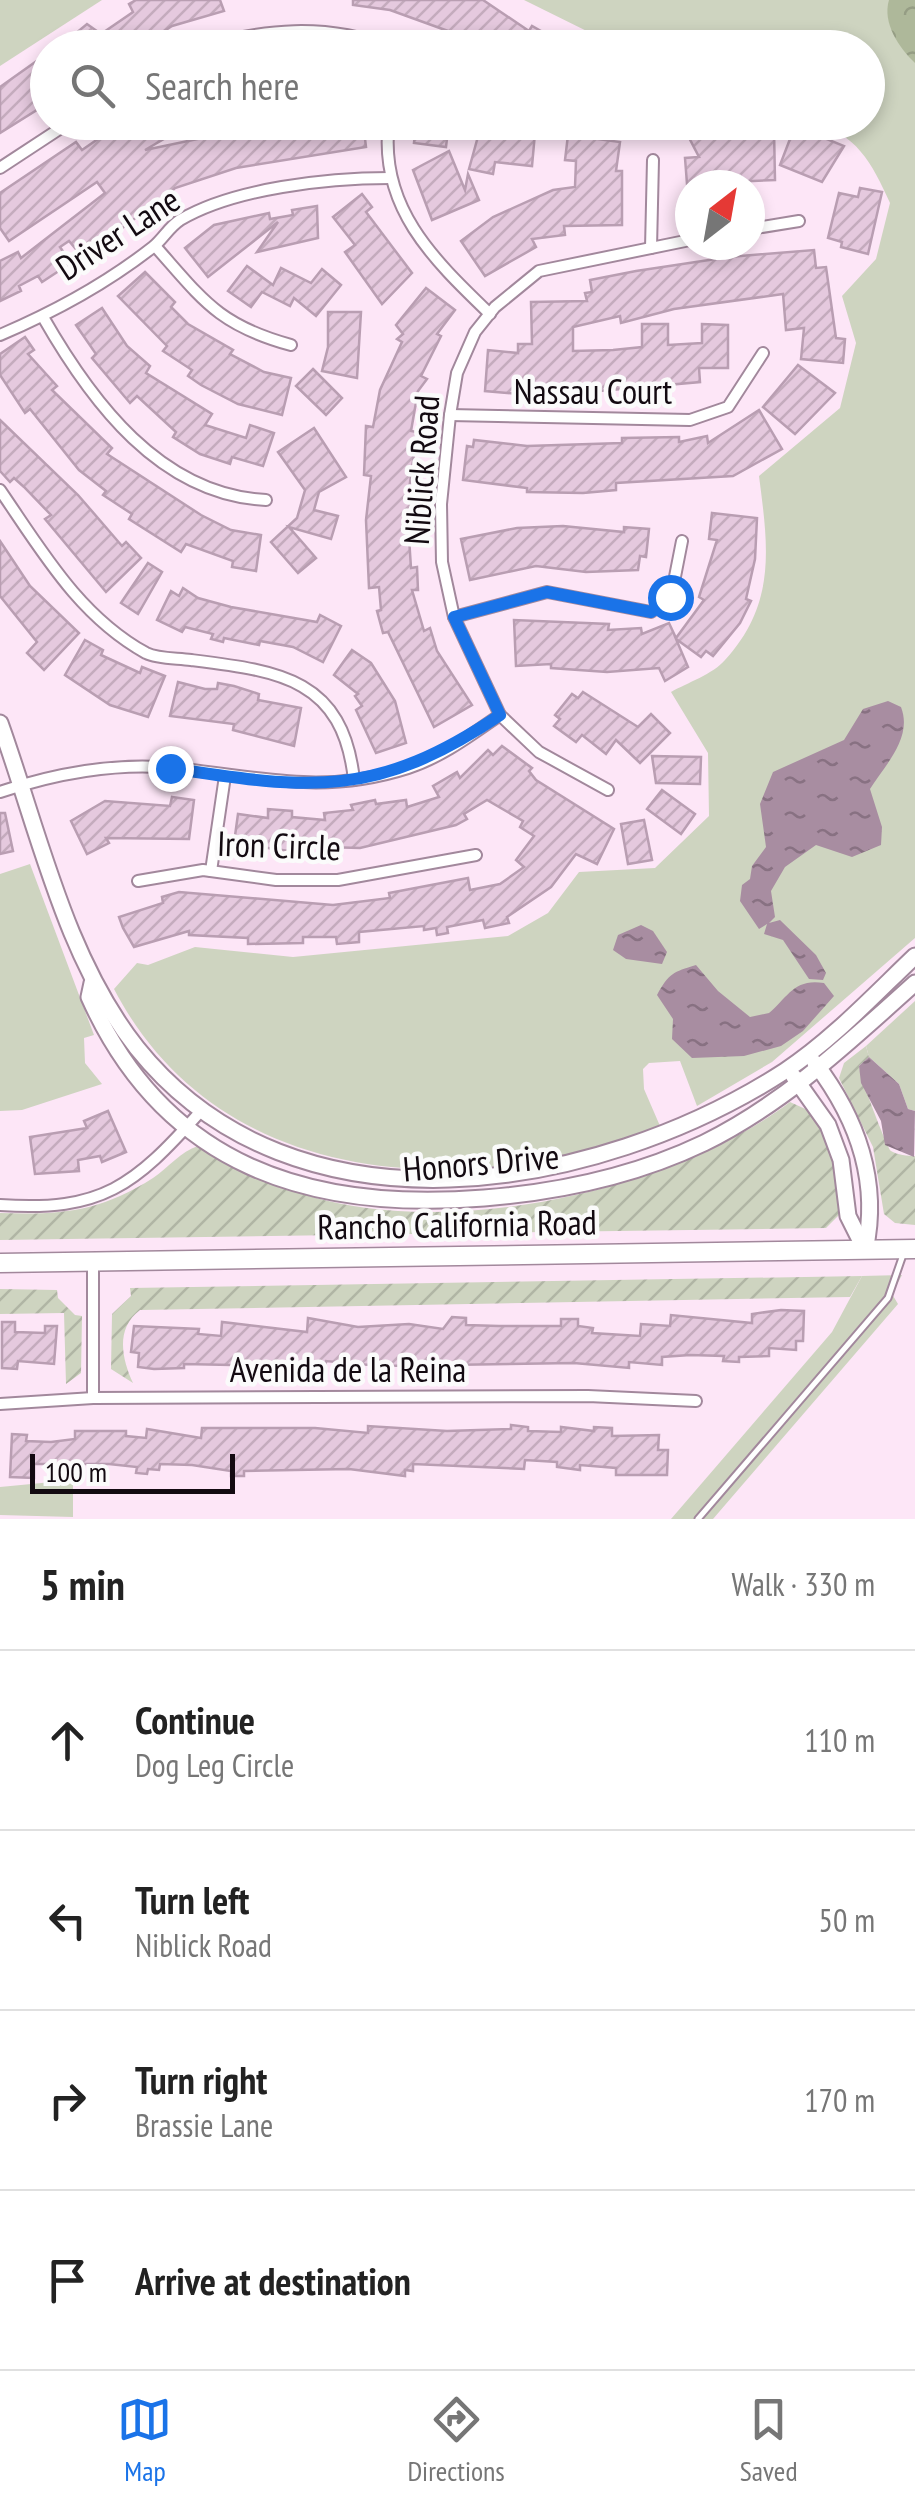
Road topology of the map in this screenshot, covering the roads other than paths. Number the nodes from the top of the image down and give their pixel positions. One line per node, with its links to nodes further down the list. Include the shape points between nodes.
1 (279, 30): 2 (street)
2 (310, 30)
3 (43, 140): 6 (street)
4 (389, 140): 7 (street)
5 (652, 160): 12 (street)
6 (0, 168)
7 (390, 178): 11 (street, Driver Lane, via 241,198 178,222); 13 (street, via 408,227)
8 (799, 220): 9 (street)
9 (765, 226)
10 (675, 243): 12 (street, Niblick Road)
11 (154, 246): 14 (street, Driver Lane); 16 (street, via 218,316 247,333)
12 (651, 248): 13 (street, Niblick Road, via 539,271)
13 (490, 314): 18 (street, Niblick Road, via 457,372)
14 (43, 316): 15 (street, Driver Lane); 20 (street, via 79,380 170,468 231,498)
15 (0, 334)
16 (291, 345)
17 (763, 354): 18 (street, Nassau Court, via 728,408 690,420)
18 (450, 415): 22 (street, Niblick Road, via 442,562)
19 (0, 490): 26 (street, via 75,597 150,655 270,672 330,705 350,742)
20 (266, 500)
21 (682, 542): 22 (street, via 670,597 651,612 547,592)
22 (454, 617): 23 (street, Niblick Road)
23 (500, 715): 26 (street, via 449,750); 28 (street, Niblick Road, via 539,752)
24 (0, 723): 27 (street, Honors Drive)
25 (225, 776): 26 (street, via 284,785); 27 (street, via 170,768 92,770); 31 (street)
26 (354, 780)
27 (22, 784): 29 (street); 34 (street, Honors Drive)
28 (608, 790)
29 (0, 792)
30 (476, 855): 31 (street, Iron Circle, via 338,880)
31 (212, 871): 32 (street, Iron Circle)
32 (138, 881)
33 (915, 956): 36 (street, Honors Drive)
34 (92, 983): 40 (street, Honors Drive, via 136,1046); 41 (street, Honors Drive, via 89,998 114,1042 140,1081)
35 (915, 984): 37 (street, Honors Drive)
36 (808, 1053): 37 (street); 38 (street, Honors Drive)
37 (820, 1068): 39 (street, Honors Drive); 43 (street, via 851,1120 872,1188)
38 (787, 1070): 39 (street); 40 (street, Honors Drive, via 692,1123 610,1155 489,1175 382,1176 328,1168 260,1147)
39 (800, 1084): 41 (street, Honors Drive, via 701,1144 648,1164 570,1187 459,1200 342,1197 285,1182); 43 (street, via 828,1125 841,1160 848,1216)
40 (200, 1112): 41 (street)
41 (186, 1128): 42 (street, via 111,1194 51,1208)
42 (0, 1205)
43 (866, 1250): 44 (main road, Rancho California Road); 46 (main road, Rancho California Road)
44 (910, 1250): 50 (lane, via 888,1298)
45 (0, 1263): 46 (main road, Rancho California Road)
46 (93, 1263): 47 (street)
47 (92, 1398): 48 (street, Avenida de la Reina); 49 (street, Avenida de la Reina)
48 (696, 1400)
49 (0, 1404)
50 (698, 1519)

